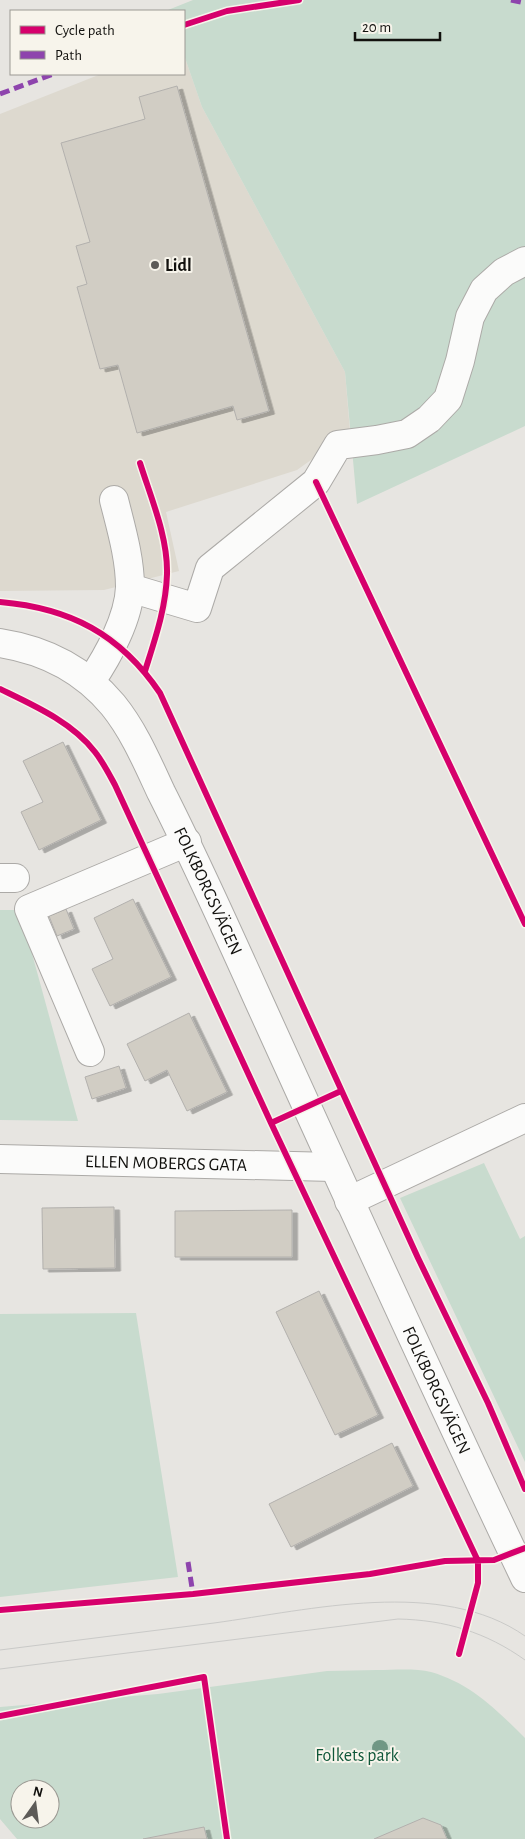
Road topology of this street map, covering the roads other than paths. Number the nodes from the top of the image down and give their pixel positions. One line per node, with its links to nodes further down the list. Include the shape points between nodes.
1 (525, 261): 3 (street, via 504,272 484,290 470,317 448,399 430,419 407,434 338,444 316,482 210,568 197,608)
2 (114, 500): 3 (street, via 127,556)
3 (130, 588): 5 (street, via 114,642)
4 (0, 643): 5 (street, FOLKBORGSVÄGEN, via 51,657)
5 (91, 682): 6 (street, FOLKBORGSVÄGEN, via 128,726)
6 (187, 842): 7 (street, via 29,909); 10 (street, FOLKBORGSVÄGEN)
7 (90, 1052)
8 (525, 1118): 11 (street)
9 (0, 1159): 10 (street, ELLEN MOBERGS GATA)
10 (333, 1167): 11 (street, FOLKBORGSVÄGEN)
11 (349, 1201): 12 (street, FOLKBORGSVÄGEN)
12 (525, 1578)

